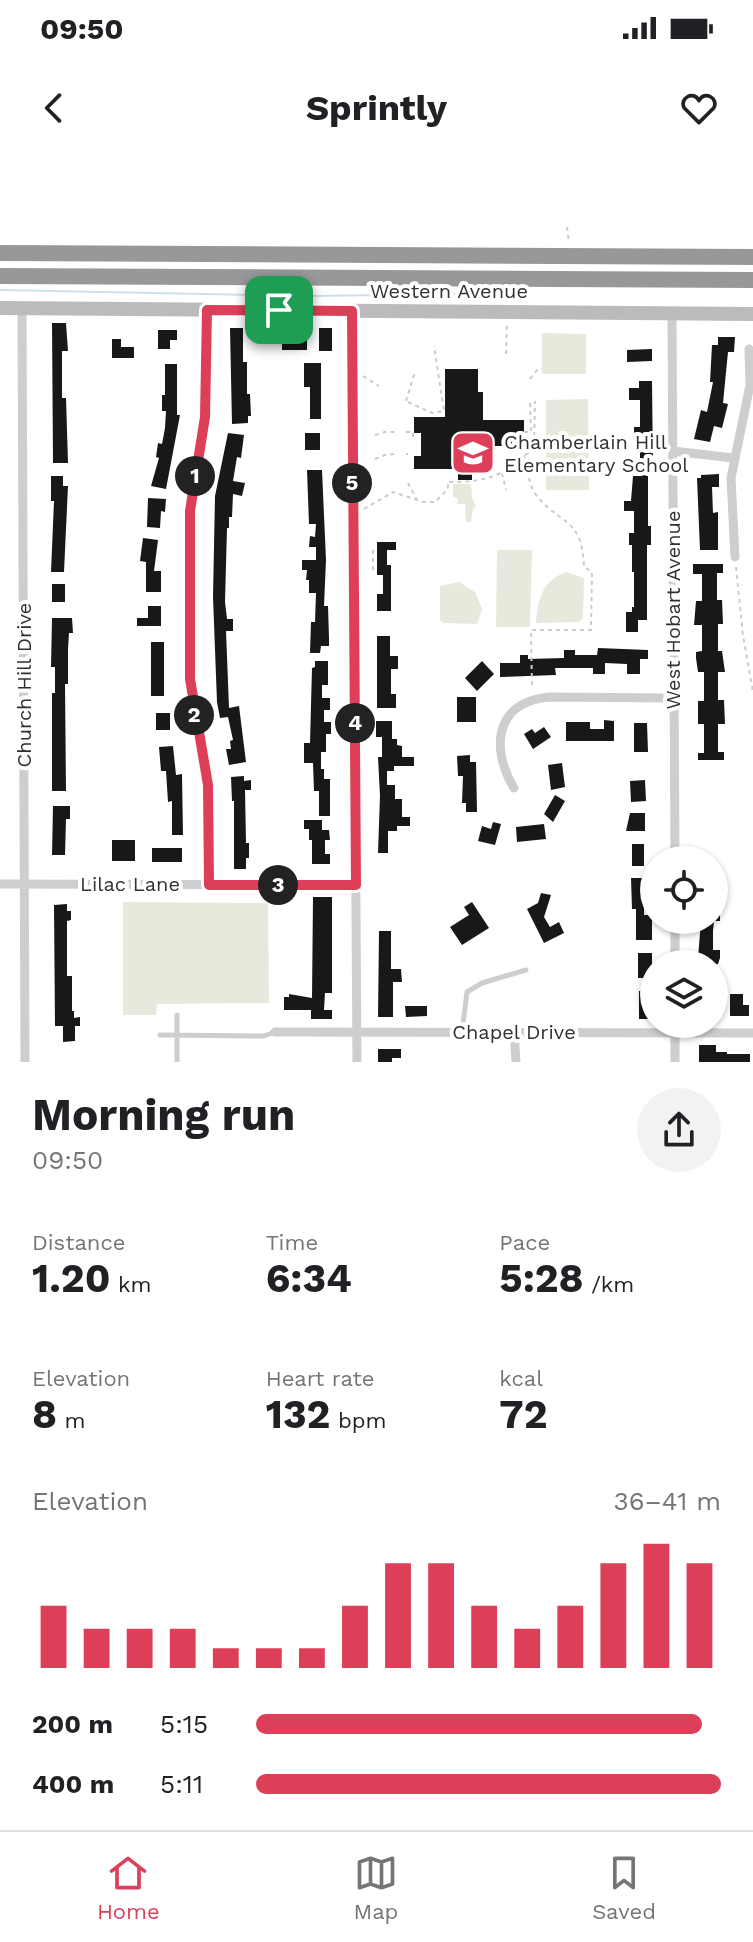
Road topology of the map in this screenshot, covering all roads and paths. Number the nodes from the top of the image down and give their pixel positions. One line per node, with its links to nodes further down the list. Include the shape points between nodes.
1 (567, 227): 3 (path)
2 (0, 253): 3 (highway)
3 (569, 256): 4 (highway); 6 (lane)
4 (753, 257)
5 (0, 276): 6 (highway)
6 (569, 279): 7 (highway)
7 (753, 280)
8 (0, 308): 9 (street, Western Avenue)
9 (22, 309): 10 (street, Western Avenue); 47 (street, Church Hill Drive)
10 (207, 310): 11 (street, Western Avenue); 48 (street, via 205,417 190,511 190,631 191,697 208,785)
11 (352, 311): 12 (street, Western Avenue); 49 (street)
12 (672, 313): 13 (street, Western Avenue); 28 (street, West Hobart Avenue)
13 (753, 314)
14 (507, 321): 17 (path)
15 (434, 346): 19 (path, via 444,411 432,413 407,402)
16 (749, 349): 31 (street, via 750,385)
17 (506, 354)
18 (542, 369): 21 (path)
19 (411, 372)
20 (363, 376): 22 (path)
21 (530, 379)
22 (379, 386)
23 (396, 432): 26 (path)
24 (406, 432): 27 (path, via 413,432)
25 (524, 432): 30 (path, via 531,432 532,401 534,446)
26 (375, 435)
27 (413, 437)
28 (673, 451): 31 (street); 43 (street, West Hobart Avenue)
29 (395, 454): 32 (path)
30 (524, 456): 33 (path); 41 (path, via 535,493 573,528 583,545 584,567 592,572 591,630 531,630)
31 (733, 458): 39 (street)
32 (375, 459)
33 (502, 471): 35 (path); 36 (path, via 472,482 448,482 435,502)
34 (408, 483): 36 (path)
35 (506, 490)
36 (417, 500): 37 (path, via 393,492)
37 (364, 509)
38 (375, 549): 40 (path)
39 (735, 557): 42 (path)
40 (373, 570)
41 (532, 689)
42 (753, 692)
43 (673, 698): 44 (street, via 549,697 520,704 501,734 502,762); 45 (street, West Hobart Avenue)
44 (514, 788)
45 (675, 846)
46 (0, 884): 47 (street, Lilac Lane)
47 (25, 884): 48 (street, Lilac Lane); 62 (street, Church Hill Drive)
48 (209, 885): 49 (street, Lilac Lane)
49 (356, 885): 55 (street)
50 (526, 970): 56 (lane, via 467,992)
51 (177, 1015): 60 (lane)
52 (640, 1029): 57 (street, Chapel Drive)
53 (728, 1031): 58 (street, Chapel Drive)
54 (275, 1032): 55 (street, Chapel Drive); 60 (lane)
55 (357, 1032): 56 (street, Chapel Drive); 64 (street)
56 (462, 1032): 57 (street, Chapel Drive)
57 (514, 1032): 65 (street)
58 (753, 1033)
59 (160, 1035): 60 (lane)
60 (177, 1035): 63 (lane)
61 (675, 1038): 66 (street)
62 (25, 1062)
63 (177, 1062)
64 (357, 1062)
65 (516, 1062)
66 (675, 1062)

